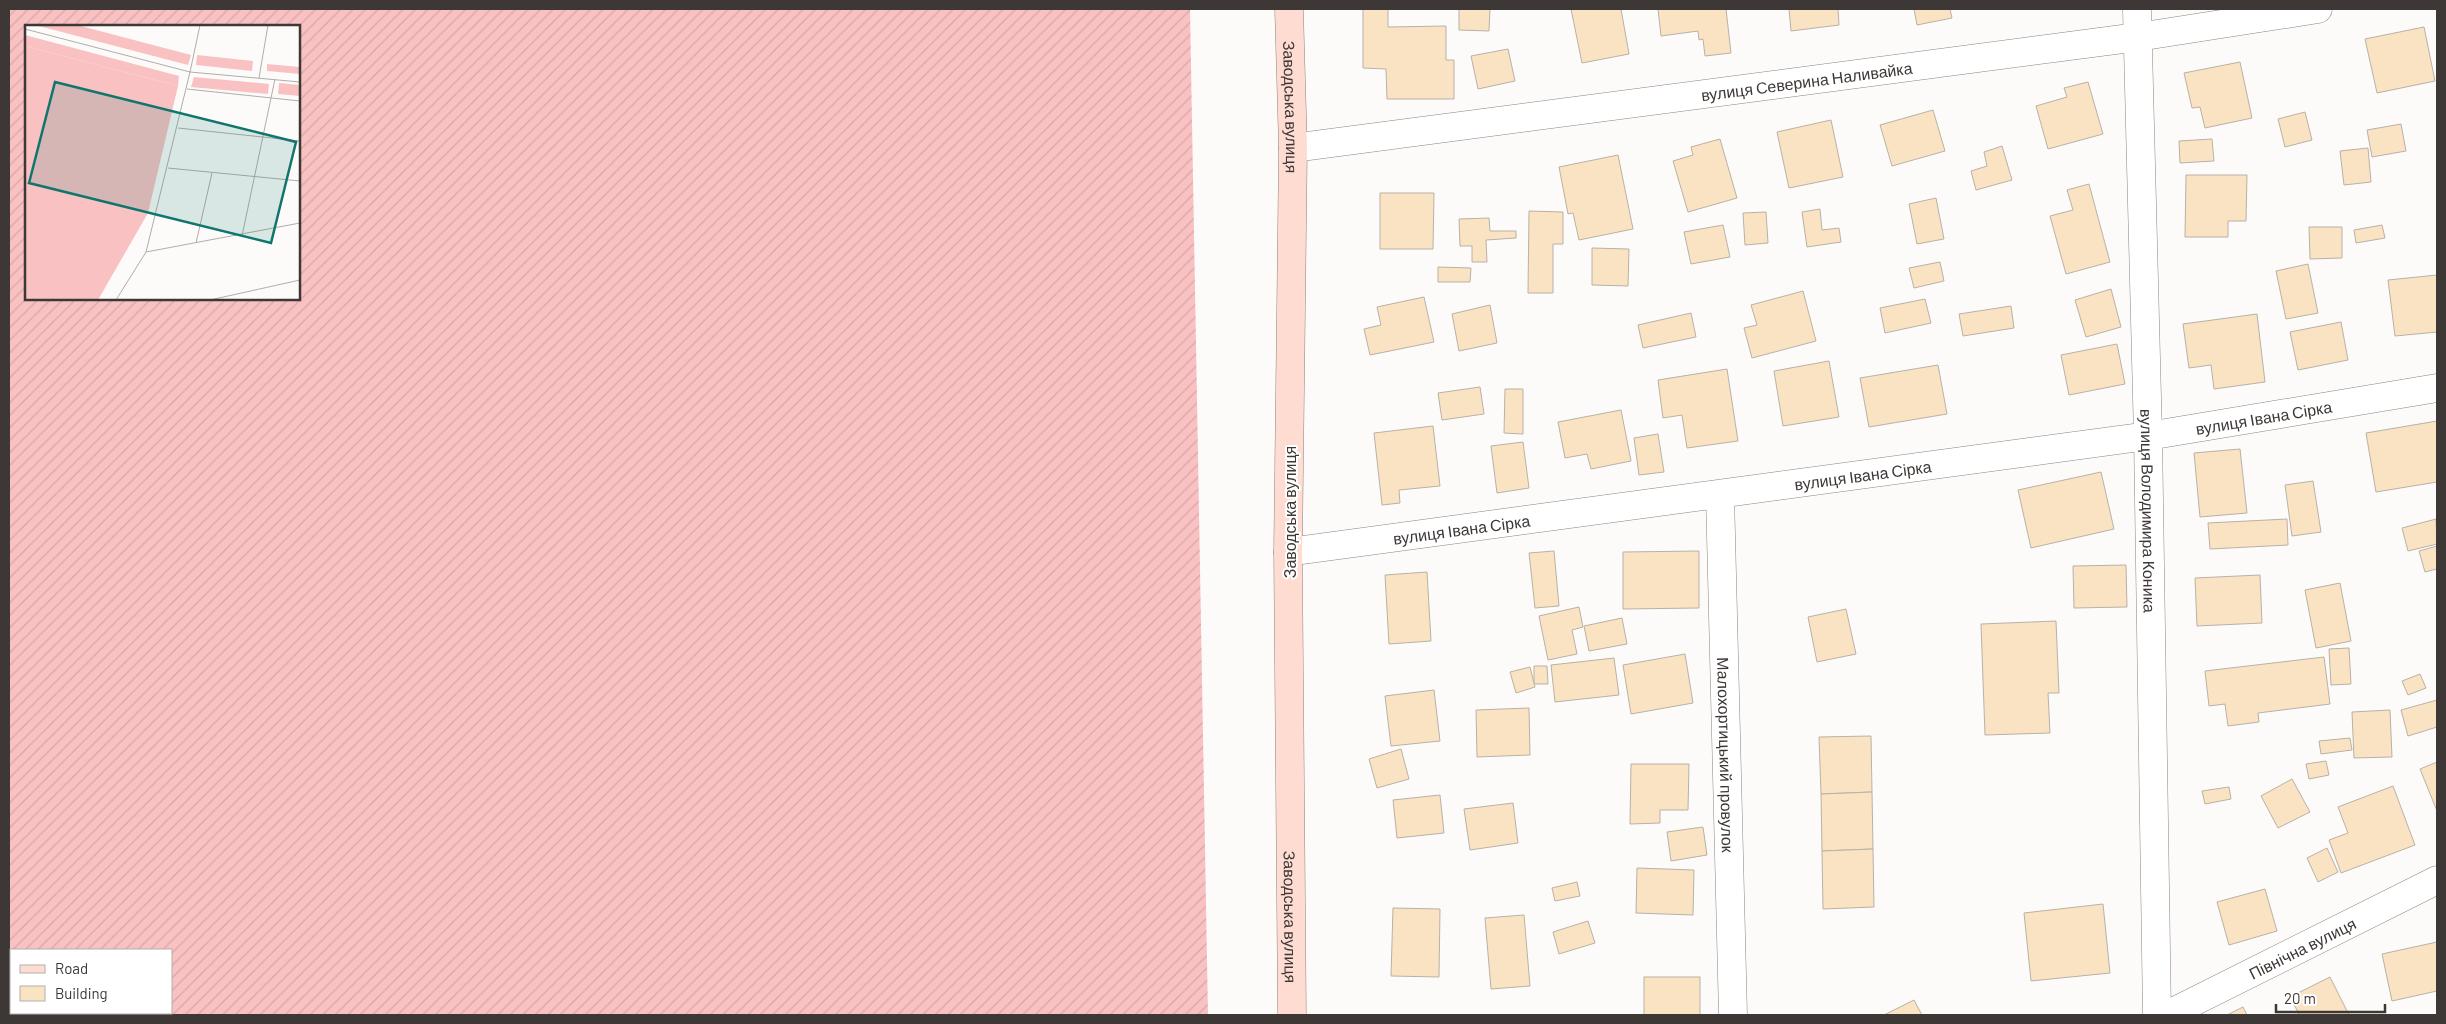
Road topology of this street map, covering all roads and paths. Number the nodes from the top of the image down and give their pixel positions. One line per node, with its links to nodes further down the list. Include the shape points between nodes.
1 (1288, 9): 5 (main road, Заводська вулиця)
2 (2136, 9): 4 (street, вулиця Володимира Коника)
3 (2318, 9): 4 (street, вулиця Северина Наливайка)
4 (2138, 38): 5 (street, вулиця Северина Наливайка); 7 (street, вулиця Володимира Коника)
5 (1293, 148): 9 (main road, Заводська вулиця)
6 (2437, 388): 7 (street, вулиця Івана Сірка)
7 (2148, 436): 8 (street, вулиця Івана Сірка); 13 (street, вулиця Володимира Коника)
8 (1720, 495): 9 (street, вулиця Івана Сірка); 12 (street, Малохортицький провулок)
9 (1288, 552): 11 (main road, Заводська вулиця)
10 (2437, 880): 14 (street, Північна вулиця)
11 (1292, 1015)
12 (1733, 1015)
13 (2157, 1015)
14 (2167, 1015)

